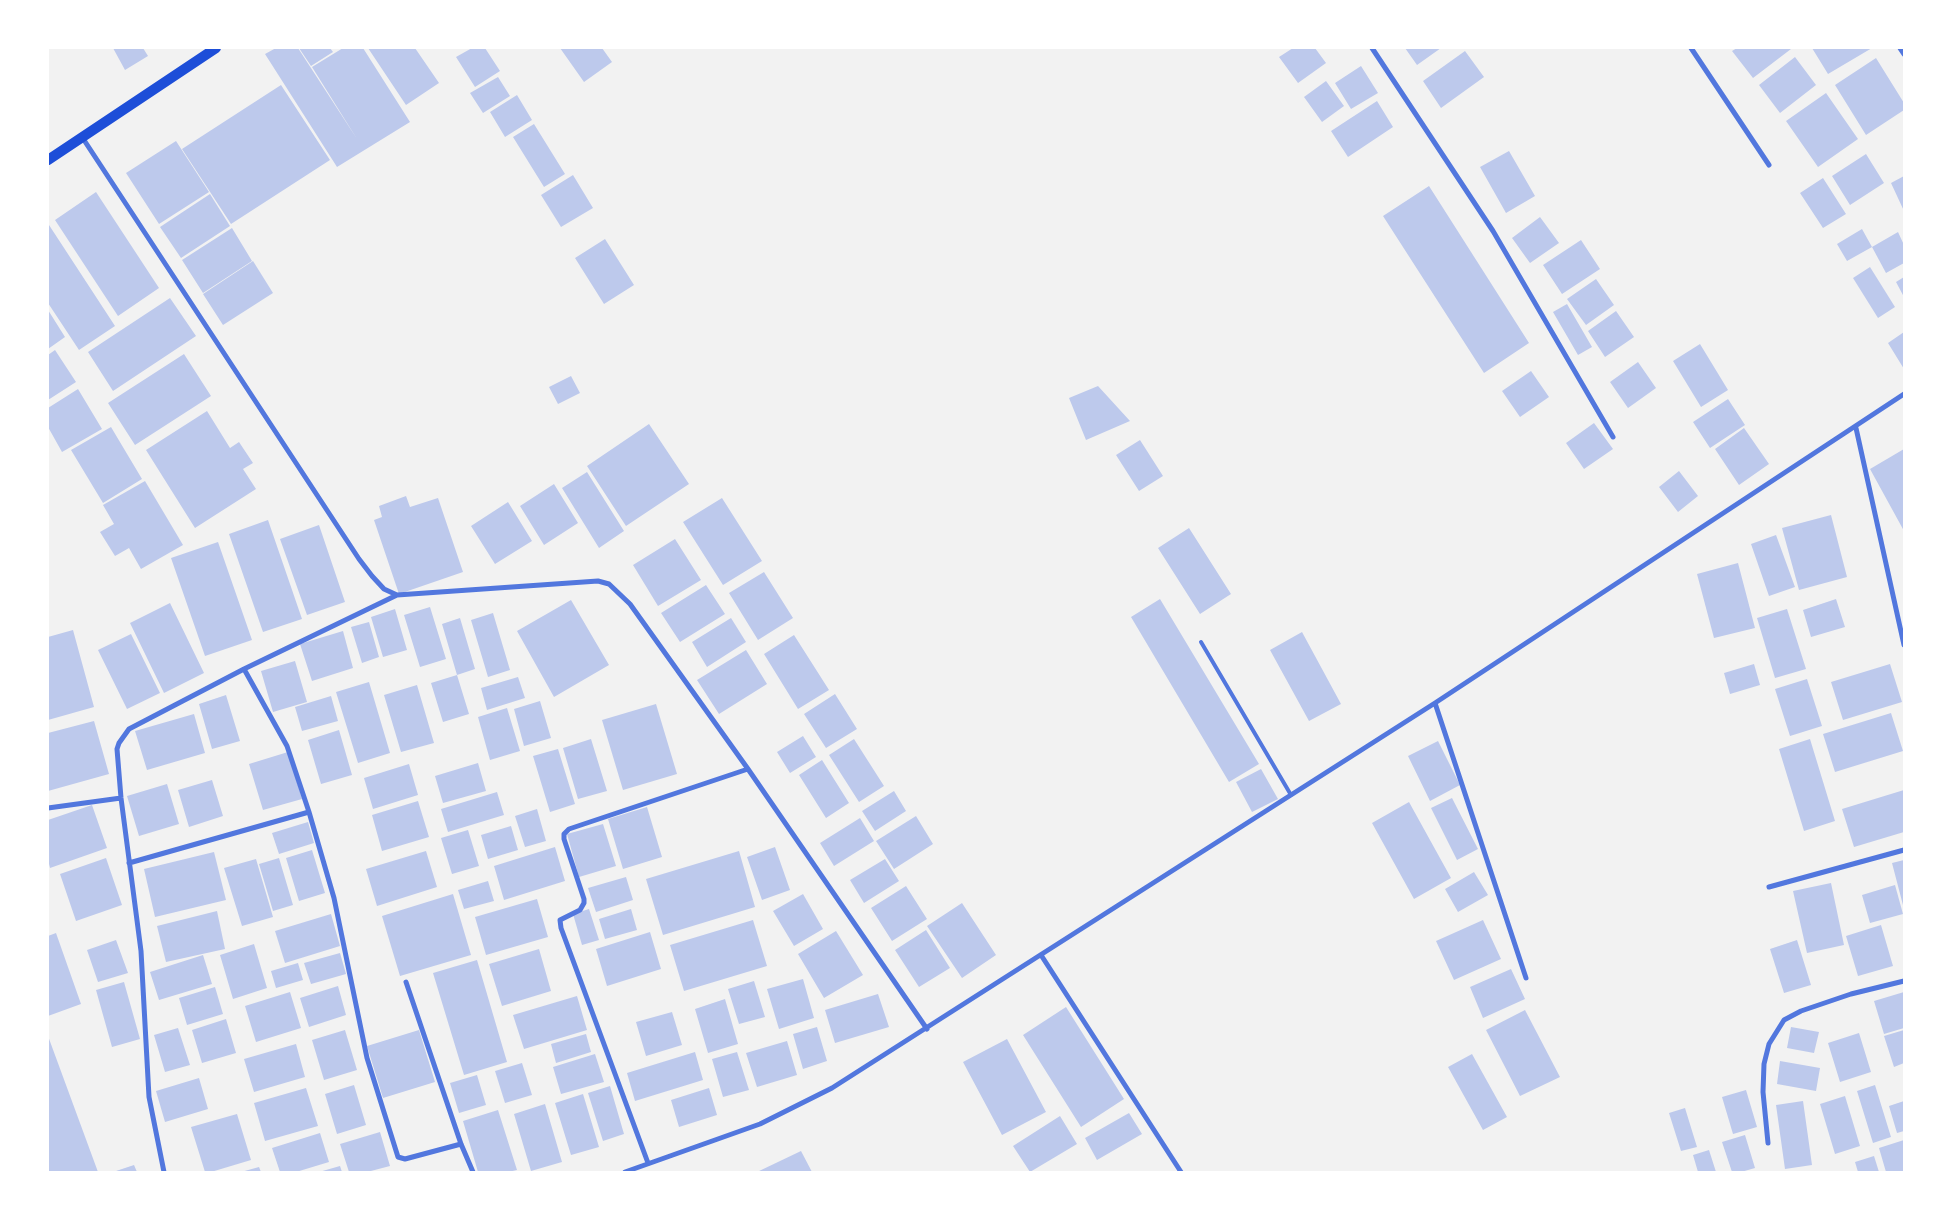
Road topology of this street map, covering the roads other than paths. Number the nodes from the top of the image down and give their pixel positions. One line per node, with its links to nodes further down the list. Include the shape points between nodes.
1 (216, 48): 6 (main road)
2 (1372, 48): 11 (street, via 1492,231)
3 (1691, 48): 8 (street)
4 (1900, 48): 5 (street)
5 (1904, 54)
6 (82, 137): 7 (main road); 12 (street, via 358,559 384,589)
7 (48, 160)
8 (1770, 165)
9 (1904, 394): 10 (street)
10 (1856, 428): 14 (street); 16 (street)
11 (1613, 437)
12 (397, 596): 15 (street); 17 (street, via 598,581 609,584 630,604)
13 (1201, 642): 18 (lane)
14 (1904, 645)
15 (244, 669): 19 (street, via 125,733 117,749); 21 (street, via 287,746)
16 (1435, 702): 18 (street); 26 (street)
17 (748, 769): 29 (street); 32 (street, via 570,829 564,834 584,903 580,910 562,918 560,928)
18 (1291, 795): 25 (street)
19 (121, 798): 20 (street); 23 (street)
20 (48, 808)
21 (309, 812): 23 (street); 31 (street, via 334,898 367,1058 398,1157 405,1159)
22 (1904, 850): 24 (street)
23 (129, 863): 33 (street, via 141,951 149,1097)
24 (1770, 887)
25 (1042, 955): 29 (street); 36 (street)
26 (1526, 978)
27 (1904, 981): 30 (street, via 1851,994 1784,1020 1769,1044 1764,1064)
28 (406, 982): 31 (street)
29 (927, 1028): 32 (street, via 832,1088 769,1120)
30 (1768, 1143)
31 (461, 1144): 34 (street)
32 (648, 1163): 35 (street)
33 (164, 1172)
34 (473, 1172)
35 (625, 1172)
36 (1182, 1172)

